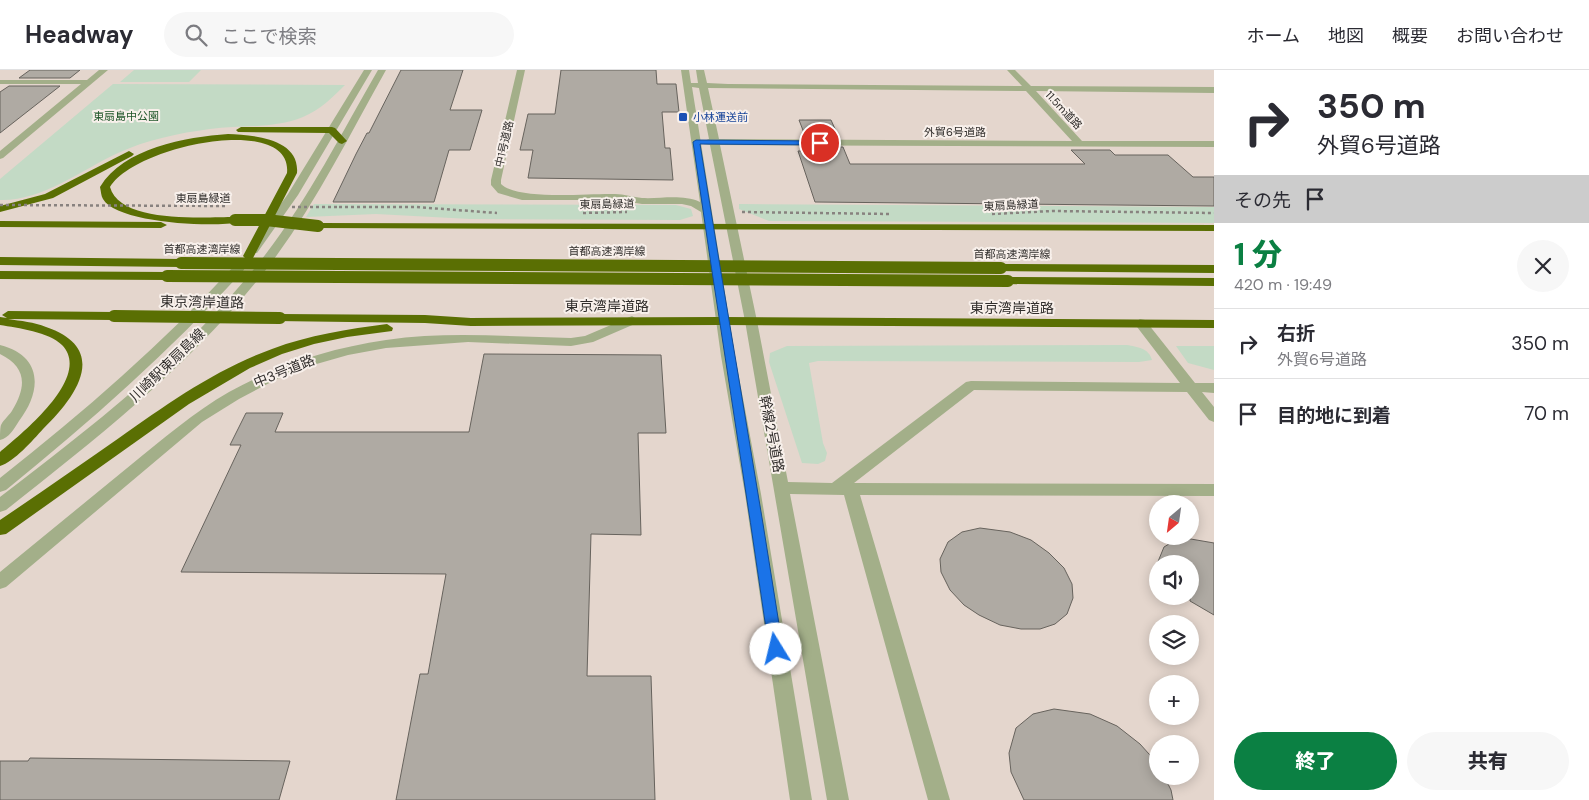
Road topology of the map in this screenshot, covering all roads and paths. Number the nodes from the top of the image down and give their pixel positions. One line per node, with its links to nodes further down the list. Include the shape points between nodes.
1 (104, 70): 9 (street)
2 (368, 70): 14 (street, 川崎駅東扇島線)
3 (382, 70): 15 (street, 川崎駅東扇島線)
4 (521, 70): 22 (street, 中1号道路, via 496,180 498,188 522,197)
5 (685, 70): 11 (street)
6 (1011, 70): 12 (street, 11.5m道路)
7 (702, 78): 11 (street); 12 (street, via 737,88); 17 (street, 幹線2号道路)
8 (0, 82): 9 (street)
9 (89, 82): 20 (street)
10 (1214, 84): 12 (street)
11 (687, 85): 16 (street)
12 (1026, 86): 13 (street); 18 (street, 11.5m道路)
13 (1214, 90)
14 (332, 130): 15 (highway); 26 (highway, via 245,130 177,137 130,153 49,196); 40 (street, 川崎駅東扇島線, via 289,202)
15 (342, 141): 63 (street, 川崎駅東扇島線, via 284,238 221,312 111,418)
16 (696, 142): 17 (street, 外貿6号道路); 21 (street)
17 (714, 142): 18 (street, 外貿6号道路); 29 (street, 幹線2号道路)
18 (1080, 144): 19 (street, 外貿6号道路)
19 (1214, 144)
20 (0, 156)
21 (702, 183): 22 (street, 中1号道路, via 689,193 641,193); 27 (street)
22 (617, 197): 27 (street, 中1号道路, via 688,202)
23 (0, 205): 24 (path, 東扇島緑道, bridge)
24 (234, 206)
25 (292, 207): 30 (path, bridge, via 416,207)
26 (0, 209)
27 (706, 211): 37 (street)
28 (634, 212): 31 (path, 東扇島緑道)
29 (730, 212): 33 (path); 38 (street, 幹線2号道路)
30 (499, 213)
31 (580, 213)
32 (1214, 213): 34 (path, 東扇島緑道, via 1052,211)
33 (895, 214)
34 (984, 215)
35 (234, 223): 36 (highway); 37 (highway, bridge); 40 (highway, via 134,213 113,204 106,190 110,179 120,169 167,146 224,137 275,145 288,155 292,173)
36 (0, 224)
37 (708, 228): 38 (highway); 47 (street)
38 (731, 228): 39 (highway); 48 (street, 幹線2号道路)
39 (1214, 228)
40 (249, 256): 59 (street, 川崎駅東扇島線, via 141,368)
41 (0, 261): 42 (highway, 首都高速湾岸線, bridge)
42 (1214, 268)
43 (0, 275): 44 (highway, 首都高速湾岸線, bridge)
44 (1214, 282)
45 (0, 315): 50 (highway, 東京湾岸道路, bridge)
46 (632, 320): 47 (highway, 東京湾岸道路); 50 (highway, 東京湾岸道路); 65 (street, 中3号道路, via 571,342 455,339 378,344 324,356 271,375 197,419)
47 (723, 321): 48 (highway, 東京湾岸道路); 66 (street)
48 (751, 321): 51 (highway, 東京湾岸道路); 60 (street, 幹線2号道路)
49 (0, 322): 58 (highway, via 31,326 62,337 74,348 78,363 75,377 63,399)
50 (471, 322): 64 (highway, via 336,334 290,346 245,364 175,405)
51 (1140, 323): 52 (highway, 東京湾岸道路); 54 (street)
52 (1214, 324)
53 (0, 349): 57 (street, via 21,361 30,379 23,406)
54 (1191, 388): 55 (street); 56 (street); 61 (street, via 971,385)
55 (1214, 388)
56 (1214, 418)
57 (0, 436)
58 (0, 461)
59 (0, 486)
60 (782, 488): 61 (street); 67 (street, 幹線2号道路)
61 (843, 489): 62 (street); 68 (street)
62 (1214, 490)
63 (0, 506)
64 (0, 529)
65 (0, 582)
66 (801, 800)
67 (838, 800)
68 (939, 800)

